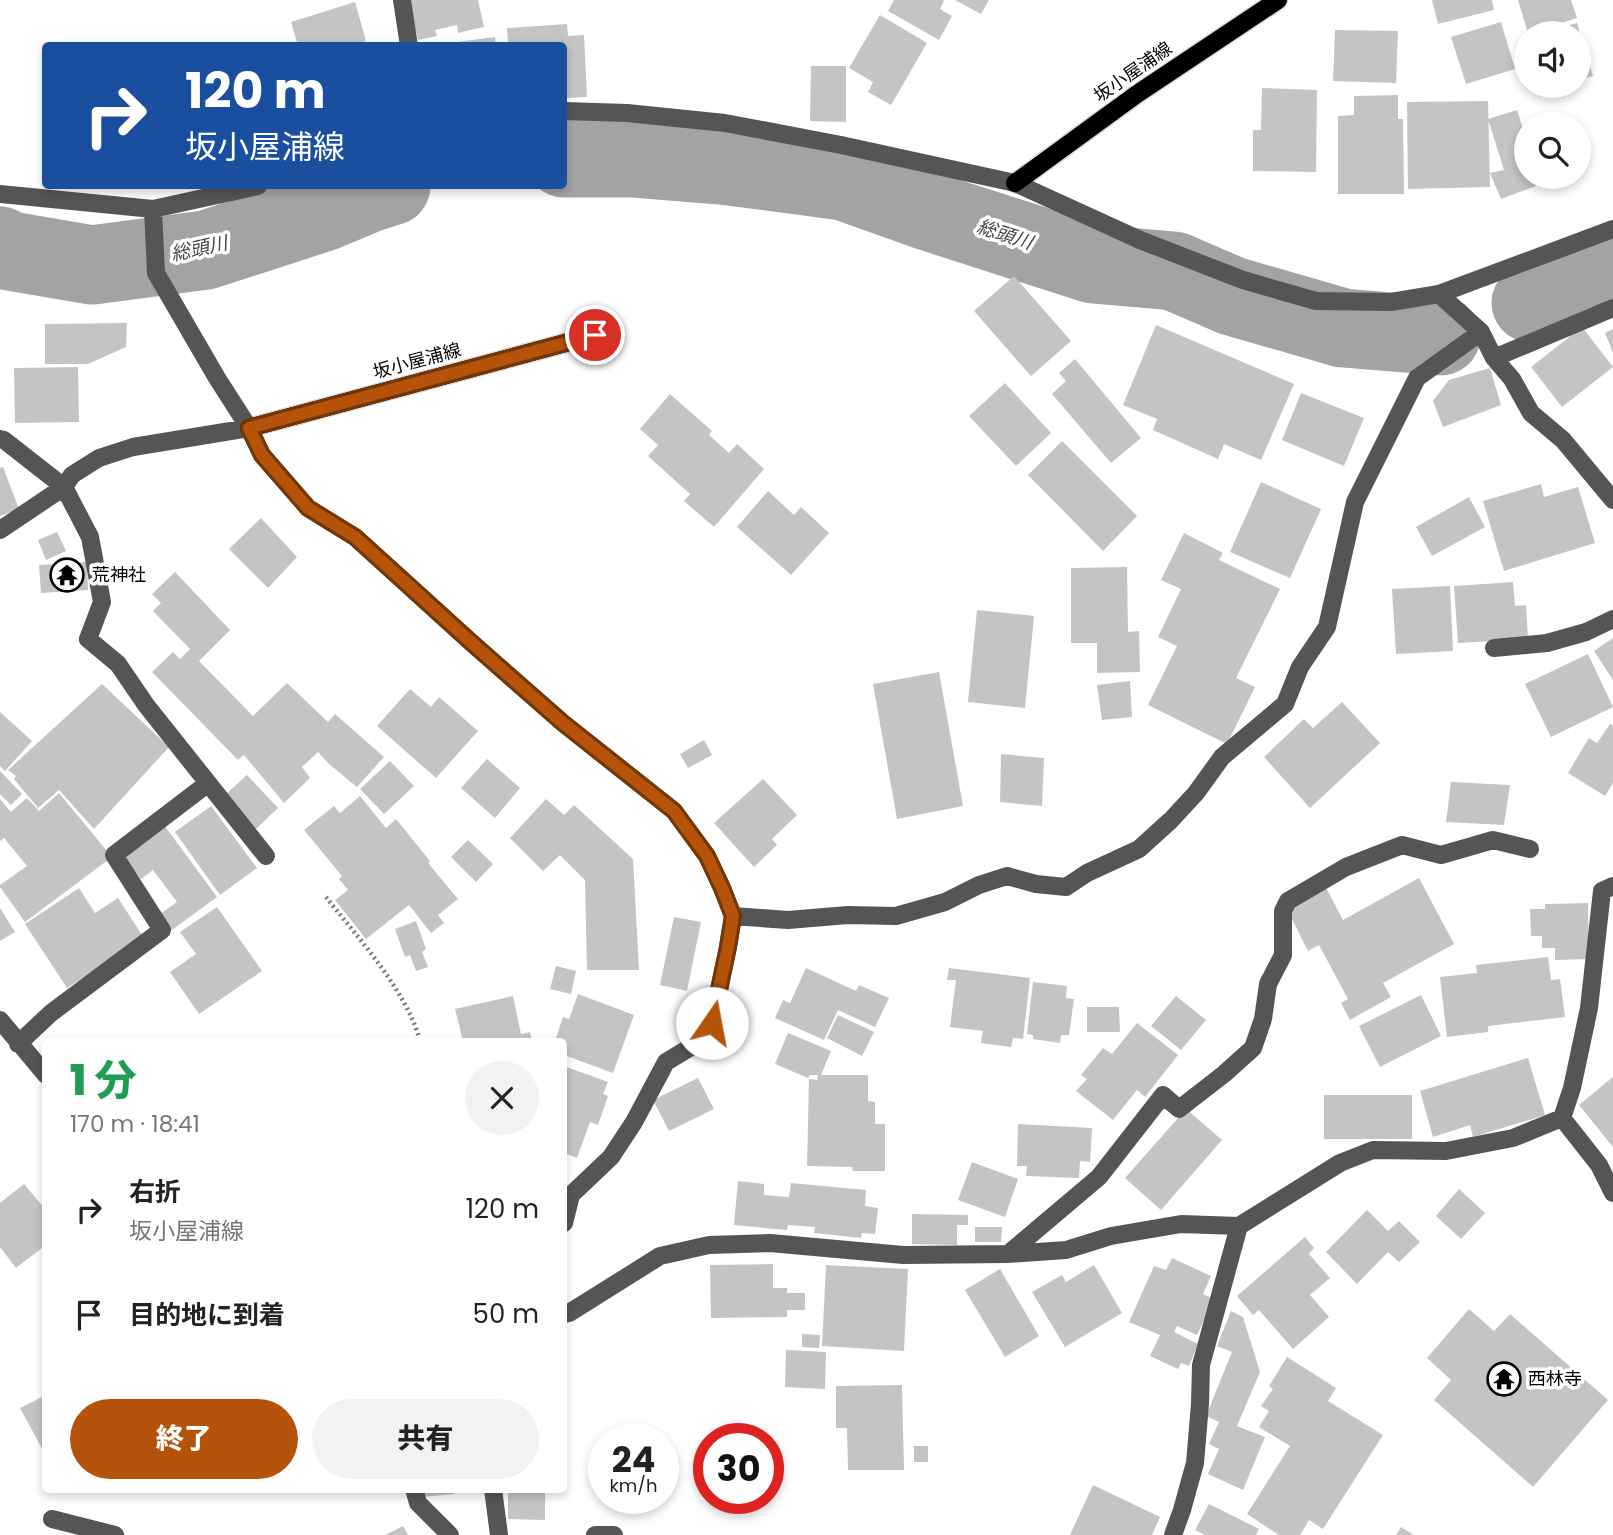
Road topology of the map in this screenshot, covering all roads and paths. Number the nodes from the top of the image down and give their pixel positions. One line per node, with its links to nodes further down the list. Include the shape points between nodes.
1 (402, 0): 3 (street)
2 (1278, 0): 5 (main road, 坂小屋浦線, via 1137,94)
3 (408, 42)
4 (567, 111): 5 (street, via 725,123)
5 (1016, 183): 10 (street, via 1243,281 1316,301 1391,302)
6 (244, 189): 8 (street)
7 (0, 194): 8 (street)
8 (153, 209): 15 (street, via 156,273)
9 (1613, 229): 10 (street)
10 (1439, 294): 12 (street)
11 (1613, 308): 14 (street)
12 (1480, 332): 14 (street); 27 (street, via 1417,378 1355,502 1327,626 1300,667 1285,704 1222,757 1188,802 1139,849 1066,887 1007,876 896,916 788,920)
13 (595, 335): 15 (main road, 坂小屋浦線)
14 (1494, 358): 18 (street, via 1531,413 1563,440)
15 (249, 428): 17 (street, via 132,447 82,468); 27 (street, via 262,455 308,508 355,537 563,723 674,811 707,856)
16 (0, 439): 17 (street)
17 (64, 487): 19 (street); 22 (street, via 90,537 102,602 88,639 118,664)
18 (1613, 500)
19 (0, 530)
20 (1613, 619): 21 (street, via 1547,643)
21 (1494, 648)
22 (206, 784): 24 (street); 30 (street, via 114,855 162,930 51,1013)
23 (1530, 849): 36 (street, via 1493,840 1441,855 1402,845 1346,867 1288,901 1283,911 1283,954 1268,984 1253,1048 1179,1109 1163,1095 1099,1177)
24 (266, 856)
25 (1613, 886): 32 (street, via 1602,891 1589,1008)
26 (326, 897): 29 (path, via 387,977)
27 (733, 916): 34 (street, via 712,1023 704,1039 666,1062 611,1157 572,1195)
28 (0, 1020): 30 (street)
29 (419, 1038)
30 (18, 1044): 31 (street)
31 (42, 1071)
32 (1562, 1118): 33 (street, via 1600,1165); 35 (street, via 1513,1138 1446,1151 1373,1150 1340,1163)
33 (1613, 1193)
34 (567, 1212)
35 (1239, 1226): 36 (street, via 1181,1224 1111,1236 1066,1250); 46 (street, via 1201,1365 1195,1463)
36 (1008, 1254): 37 (street, via 903,1255 769,1243 709,1245 660,1256)
37 (567, 1313)
38 (415, 1493): 42 (street, via 418,1503)
39 (494, 1493): 43 (street)
40 (52, 1519): 41 (street)
41 (116, 1535)
42 (450, 1535)
43 (499, 1535)
44 (595, 1535): 45 (street)
45 (614, 1535)
46 (1173, 1535)

